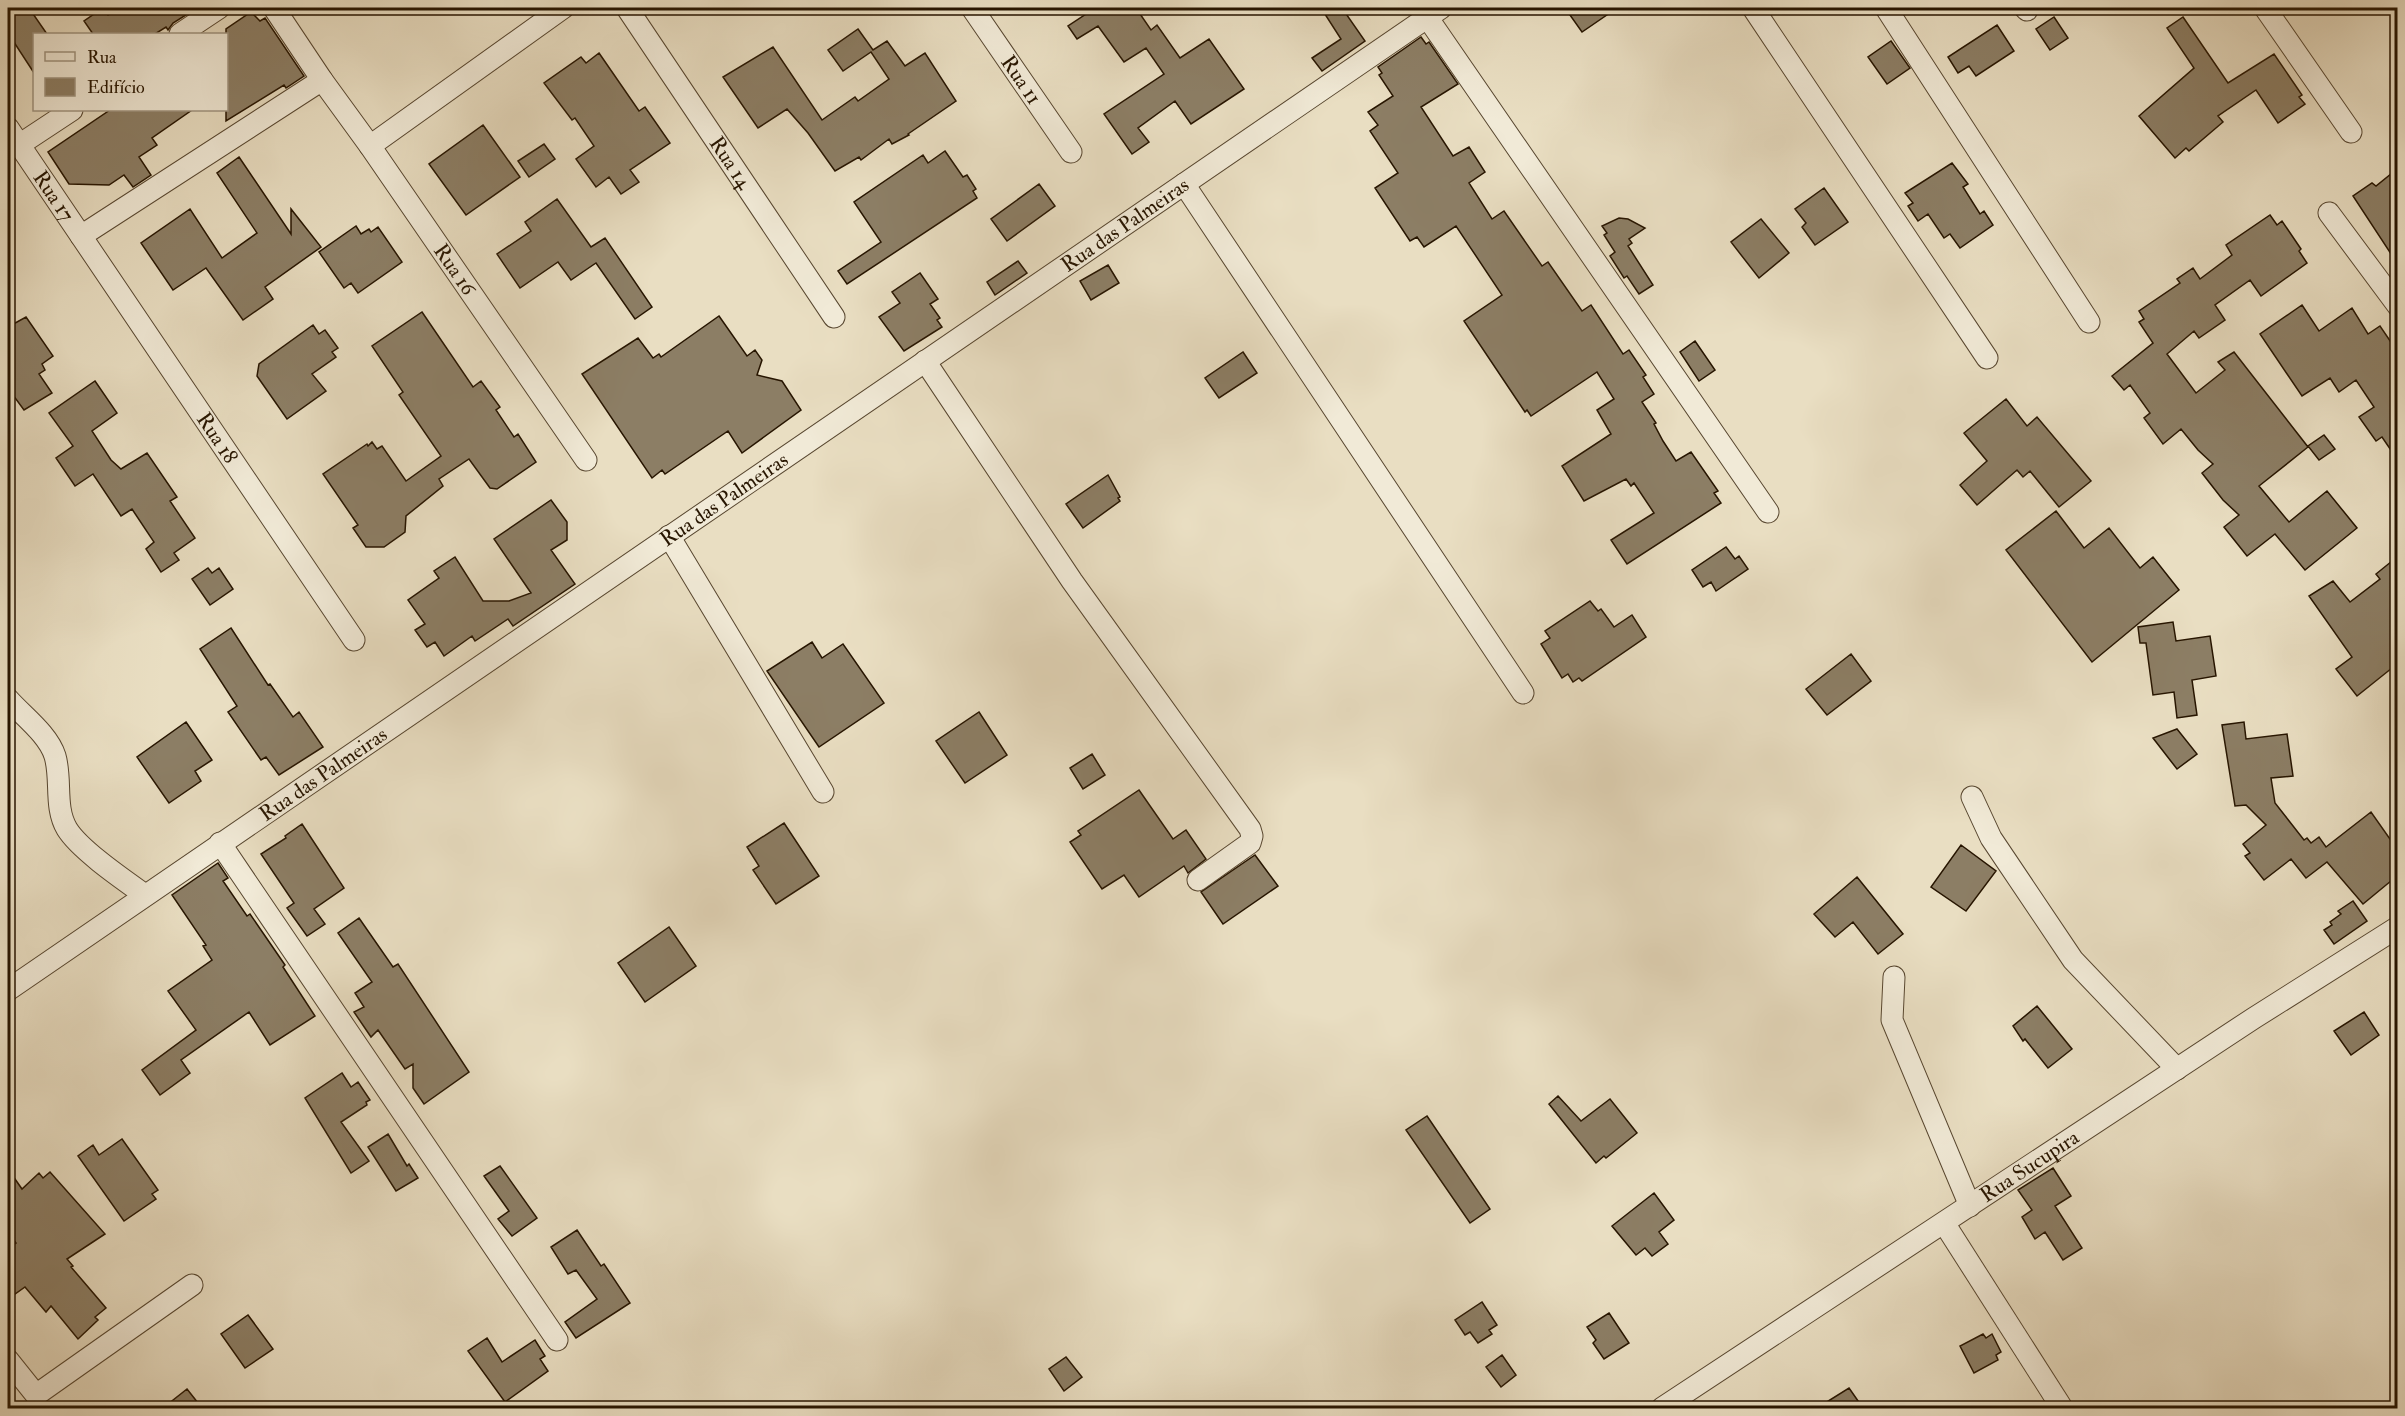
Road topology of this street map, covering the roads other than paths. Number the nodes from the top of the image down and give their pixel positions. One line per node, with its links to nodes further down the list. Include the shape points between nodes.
1 (219, 8): 10 (street)
2 (274, 8): 11 (street, Rua 16)
3 (563, 8): 16 (street)
4 (627, 8): 22 (street, Rua 14)
5 (972, 8): 17 (street, Rua 11)
6 (1753, 8): 24 (street)
7 (1886, 8): 23 (street)
8 (2265, 8): 14 (street)
9 (1434, 12): 18 (street, Rua das Palmeiras); 27 (street)
10 (182, 33)
11 (322, 80): 16 (street, Rua 16); 20 (street)
12 (71, 111): 15 (street)
13 (8, 128): 15 (street, Rua 17)
14 (2352, 132)
15 (20, 145): 20 (street, Rua 17)
16 (370, 146): 26 (street, Rua 16)
17 (1071, 152)
18 (1184, 184): 25 (street, Rua das Palmeiras); 30 (street)
19 (2329, 213): 21 (street)
20 (81, 236): 29 (street, Rua 18)
21 (2397, 306)
22 (834, 317)
23 (2089, 322)
24 (1988, 358)
25 (925, 361): 28 (street, Rua das Palmeiras); 35 (street, via 1072,581 1250,829 1250,843)
26 (586, 460)
27 (1768, 512)
28 (669, 536): 32 (street); 34 (street, Rua das Palmeiras)
29 (354, 640)
30 (1523, 693)
31 (8, 699): 36 (street, via 51,748 57,767 61,813 68,830)
32 (823, 792)
33 (1972, 797): 40 (street, via 1999,851 2073,960)
34 (220, 843): 36 (street, Rua das Palmeiras); 44 (street)
35 (1198, 880)
36 (145, 895): 39 (street, Rua das Palmeiras)
37 (2397, 927): 40 (street, Rua Sucupira)
38 (1894, 977): 41 (street, via 1892,1020)
39 (8, 990)
40 (2177, 1069): 41 (street, Rua Sucupira)
41 (1970, 1206): 42 (street, Rua Sucupira)
42 (1944, 1223): 46 (street, Rua Sucupira); 47 (street)
43 (192, 1285): 45 (street, via 36,1395)
44 (557, 1340)
45 (8, 1360)
46 (1662, 1408)
47 (2062, 1408)

